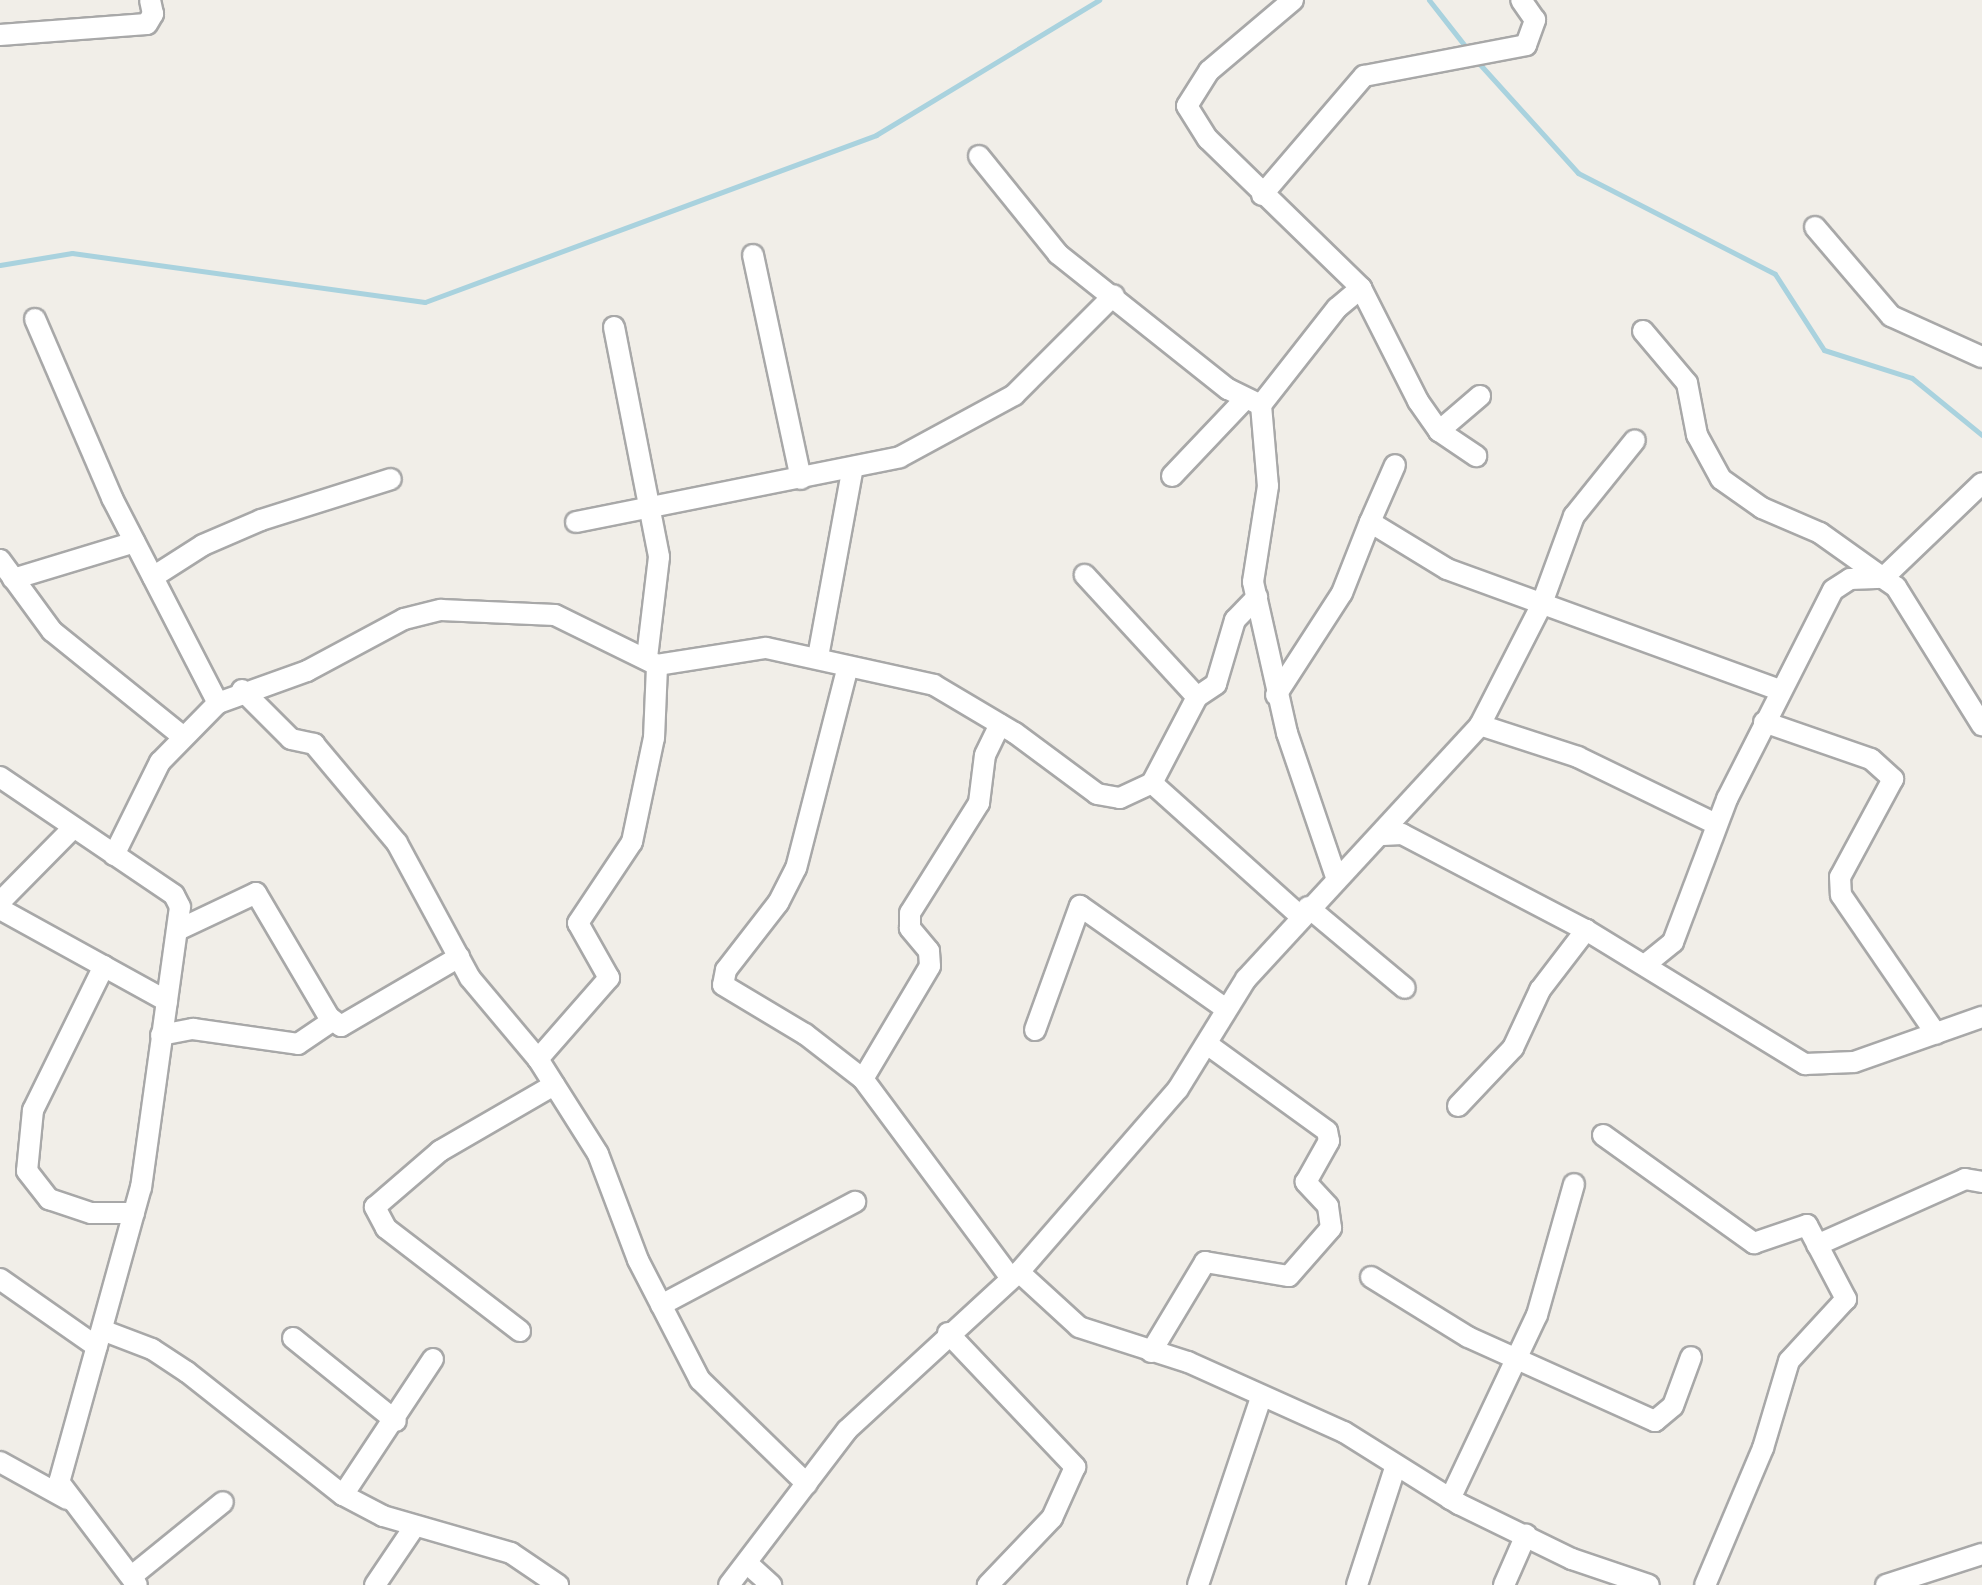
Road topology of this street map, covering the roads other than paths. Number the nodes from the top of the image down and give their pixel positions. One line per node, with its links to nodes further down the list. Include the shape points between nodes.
1 (150, 0): 4 (street, via 153,14 146,24)
2 (1293, 0): 6 (street, via 1209,72 1187,106 1208,139)
3 (1521, 0): 6 (street, via 1535,20 1526,45 1364,76)
4 (0, 35)
5 (979, 156): 10 (street, via 1058,254)
6 (1262, 195): 9 (street)
7 (1815, 227): 14 (street, via 1891,316)
8 (753, 255): 24 (street)
9 (1361, 288): 16 (street); 17 (street)
10 (1114, 295): 16 (street); 21 (street, via 1014,396 953,434)
11 (35, 320): 29 (street)
12 (614, 326): 26 (street)
13 (1643, 332): 33 (street, via 1687,384 1697,435 1721,479 1762,508 1820,533)
14 (1982, 356)
15 (1480, 396): 17 (street)
16 (1253, 402): 22 (street); 35 (street, via 1269,460 1253,582)
17 (1439, 431): 19 (street)
18 (1634, 440): 36 (street, via 1574,516)
19 (1476, 456)
20 (1395, 465): 28 (street)
21 (852, 470): 24 (street); 37 (street)
22 (1172, 476)
23 (391, 479): 32 (street, via 261,520)
24 (802, 479): 26 (street)
25 (1982, 483): 33 (street)
26 (648, 506): 27 (street); 38 (street, via 659,557)
27 (576, 522)
28 (1370, 522): 36 (street, via 1447,569); 42 (street, via 1342,593)
29 (135, 542): 32 (street); 34 (street)
30 (0, 560): 34 (street)
31 (1084, 575): 43 (street)
32 (153, 577): 44 (street)
33 (1883, 578): 41 (street, via 1850,580 1833,590); 48 (street, via 1908,602)
34 (12, 579): 49 (street, via 52,631)
35 (1257, 597): 42 (street); 43 (street, via 1235,620 1216,684)
36 (1541, 606): 41 (street); 47 (street)
37 (818, 657): 38 (street, via 766,648); 39 (street)
38 (652, 661): 40 (street, via 555,615 441,610 358,640 284,680); 73 (street, via 654,738 632,842 578,921 609,968 609,980)
39 (846, 670): 46 (street, via 934,685); 74 (street, via 796,868 726,970 723,985 805,1034)
40 (242, 690): 44 (street); 61 (street, via 291,739 314,744 350,780 406,856)
41 (1780, 690): 45 (street)
42 (1276, 695): 56 (street)
43 (1197, 697): 51 (street)
44 (218, 703): 49 (street)
45 (1764, 722): 52 (street); 70 (street, via 1870,759 1893,780 1840,877 1841,895)
46 (1000, 724): 51 (street, via 1112,800); 74 (street, via 984,755 978,803 910,913 910,928 929,951 930,966)
47 (1480, 724): 52 (street, via 1578,757); 54 (street)
48 (1982, 725)
49 (182, 736): 55 (street, via 160,762)
50 (0, 777): 53 (street)
51 (1152, 783): 58 (street)
52 (1716, 824): 62 (street, via 1672,942)
53 (73, 828): 55 (street); 57 (street)
54 (1383, 835): 56 (street); 60 (street, via 1402,834)
55 (114, 855): 59 (street, via 174,895)
56 (1336, 877): 58 (street)
57 (0, 905): 63 (street)
58 (1304, 912): 64 (street); 66 (street)
59 (180, 930): 65 (street); 68 (street, via 256,893)
60 (1586, 930): 62 (street); 76 (street, via 1540,990 1513,1048)
61 (459, 956): 68 (street, via 345,1026); 73 (street)
62 (1646, 964): 70 (street, via 1805,1064 1854,1062)
63 (104, 966): 65 (street); 81 (street, via 32,1110 27,1170 49,1199 91,1213)
64 (1405, 988)
65 (167, 1001): 71 (street)
66 (1226, 1009): 69 (street, via 1080,906); 72 (street)
67 (1982, 1017): 70 (street)
68 (332, 1021): 71 (street, via 298,1044 193,1029)
69 (1035, 1030)
70 (1936, 1034)
71 (161, 1035): 81 (street)
72 (1206, 1044): 83 (street, via 1178,1089); 91 (street, via 1327,1131 1329,1140 1306,1182 1328,1206 1331,1228 1289,1276 1205,1262)
73 (538, 1059): 75 (street)
74 (862, 1080): 83 (street)
75 (554, 1085): 86 (street, via 598,1154); 87 (street, via 440,1151 375,1207 386,1228)
76 (1458, 1106)
77 (1603, 1135): 82 (street, via 1754,1242 1770,1242 1802,1224)
78 (1981, 1179): 82 (street, via 1965,1179)
79 (1574, 1184): 93 (street, via 1537,1315)
80 (855, 1202): 86 (street)
81 (134, 1213): 89 (street)
82 (1817, 1244): 119 (street, via 1846,1298 1844,1307 1789,1361 1763,1448)
83 (1015, 1275): 88 (street); 91 (street, via 1079,1327)
84 (1371, 1278): 93 (street)
85 (0, 1279): 89 (street)
86 (661, 1305): 99 (street, via 710,1392)
87 (520, 1331)
88 (948, 1333): 99 (street, via 847,1430); 114 (street, via 1075,1467 1052,1518)
89 (100, 1338): 100 (street, via 152,1348); 101 (street, via 62,1460)
90 (292, 1338): 96 (street)
91 (1151, 1352): 95 (street, via 1188,1362)
92 (1691, 1357): 93 (street, via 1673,1406 1656,1421)
93 (1516, 1358): 102 (street)
94 (433, 1360): 96 (street)
95 (1261, 1398): 98 (street, via 1344,1432); 115 (street)
96 (396, 1422): 100 (street)
97 (0, 1462): 101 (street)
98 (1396, 1465): 102 (street); 116 (street)
99 (807, 1484): 107 (street)
100 (342, 1495): 104 (street)
101 (67, 1499): 109 (street)
102 (1450, 1499): 105 (street)
103 (223, 1502): 109 (street)
104 (415, 1526): 110 (street); 111 (street, via 512,1553)
105 (1526, 1535): 108 (street); 117 (street)
106 (1982, 1554): 120 (street)
107 (749, 1565): 112 (street); 113 (street)
108 (1617, 1580): 118 (street)
109 (134, 1581)
110 (375, 1585)
111 (558, 1585)
112 (730, 1585)
113 (771, 1585)
114 (988, 1585)
115 (1198, 1585)
116 (1357, 1585)
117 (1504, 1585)
118 (1650, 1585)
119 (1705, 1585)
120 (1886, 1585)

